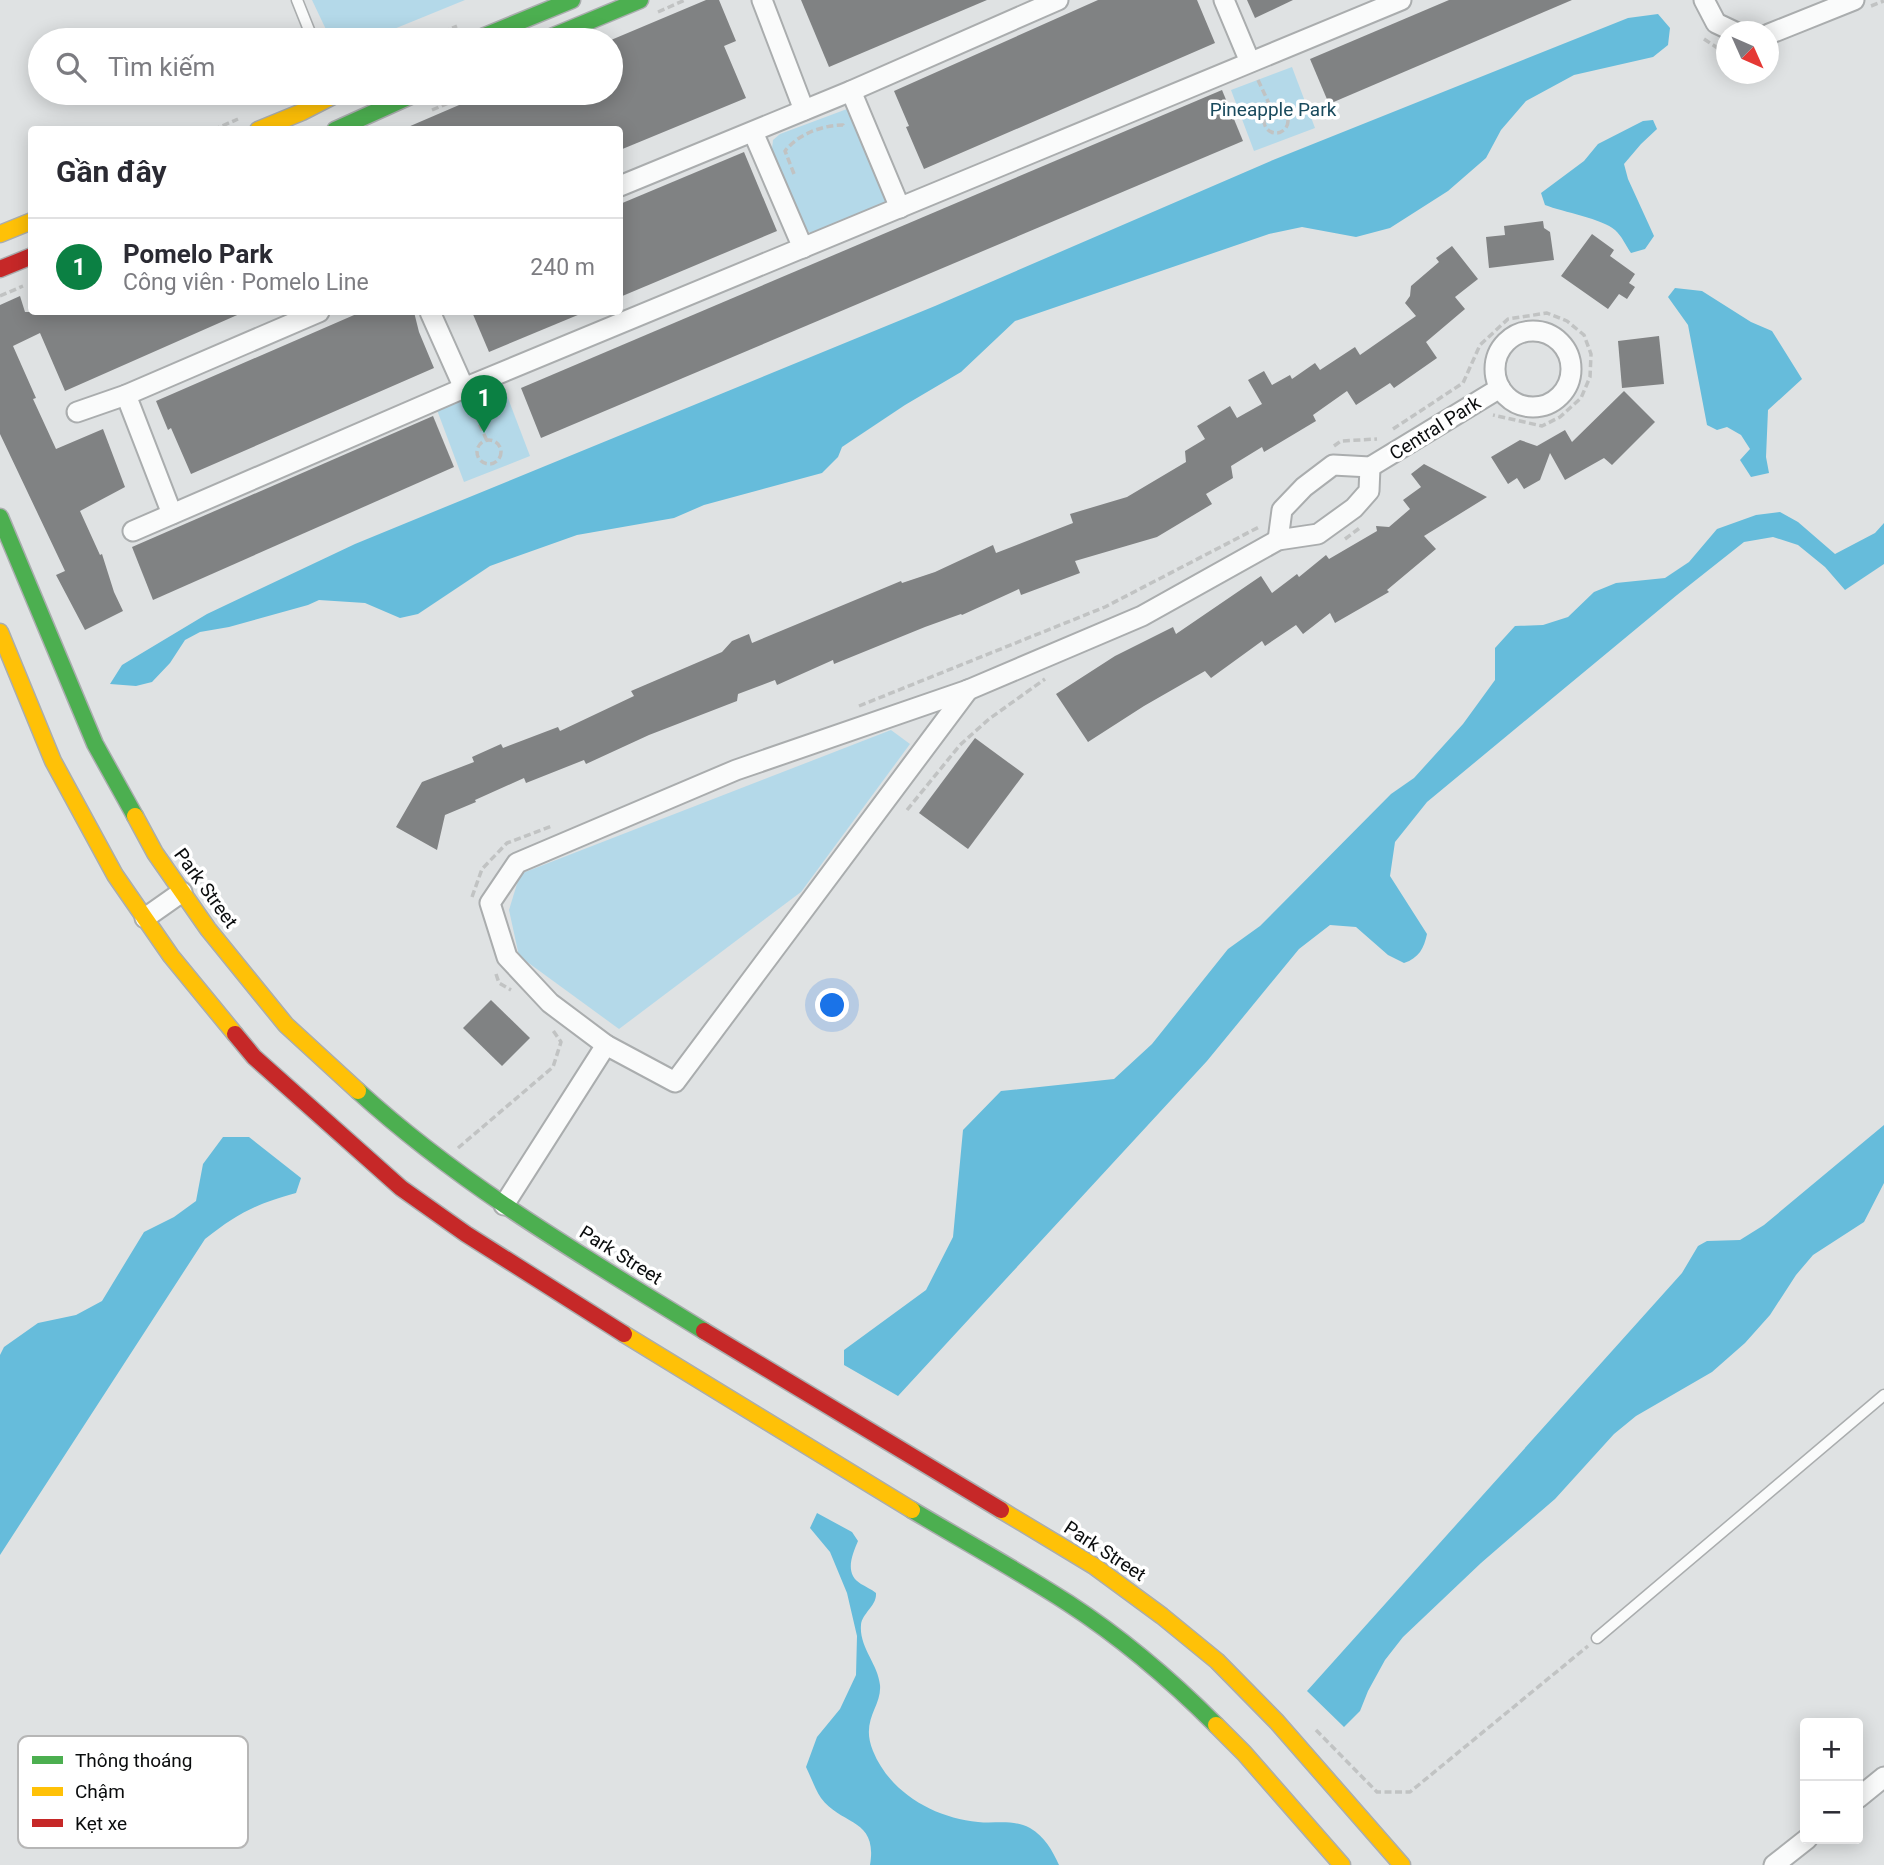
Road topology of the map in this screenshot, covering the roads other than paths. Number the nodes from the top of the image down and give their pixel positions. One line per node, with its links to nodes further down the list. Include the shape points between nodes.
1 (297, 0): 11 (lane)
2 (572, 0): 12 (street)
3 (640, 0): 13 (street)
4 (762, 0): 20 (street)
5 (1058, 0): 16 (street)
6 (1224, 0): 15 (street)
7 (1401, 0): 15 (street)
8 (1704, 0): 10 (street)
9 (1854, 0): 14 (street)
10 (1716, 23)
11 (308, 28)
12 (504, 28)
13 (573, 28)
14 (1779, 30)
15 (1250, 62): 26 (street)
16 (851, 91): 20 (street); 26 (street)
17 (314, 105): 21 (street)
18 (340, 105): 22 (street)
19 (393, 105): 23 (street)
20 (804, 110): 24 (street)
21 (267, 126)
22 (345, 126)
23 (350, 126)
24 (753, 132): 25 (street); 29 (street)
25 (623, 186)
26 (900, 208): 29 (street)
27 (28, 223): 28 (street)
28 (0, 234)
29 (803, 248): 34 (street)
30 (28, 258): 31 (street)
31 (0, 269)
32 (312, 315): 36 (street)
33 (431, 315): 34 (street)
34 (464, 388): 39 (street)
35 (1500, 388): 38 (street, Central Park)
36 (126, 396): 37 (street); 39 (street)
37 (77, 412)
38 (1370, 467): 42 (street, Central Park, via 1369,491 1354,508 1318,534); 42 (street, Central Park, via 1333,466 1304,487 1282,510)
39 (172, 514): 41 (street)
40 (0, 517): 45 (street, Park Street, via 95,744 155,853)
41 (133, 531)
42 (1278, 540): 44 (street, via 1142,616)
43 (0, 632): 46 (street, via 54,761 115,875)
44 (968, 690): 47 (street, via 675,1082); 47 (street, via 736,770 517,863 489,903 507,957 550,1003)
45 (183, 892): 46 (street); 48 (street, Park Street, via 286,1025 429,1152)
46 (145, 918): 54 (street, via 254,1057 401,1188 466,1234 606,1317 797,1441 1069,1604 1185,1694 1244,1753)
47 (606, 1045): 48 (street)
48 (504, 1205): 55 (street, Park Street, via 625,1288 1094,1566 1217,1661 1277,1721)
49 (1884, 1395): 50 (lane)
50 (1597, 1638)
51 (1884, 1777): 52 (street)
52 (1863, 1794)
53 (1801, 1844): 56 (street)
54 (1342, 1865)
55 (1402, 1865)
56 (1774, 1865)

